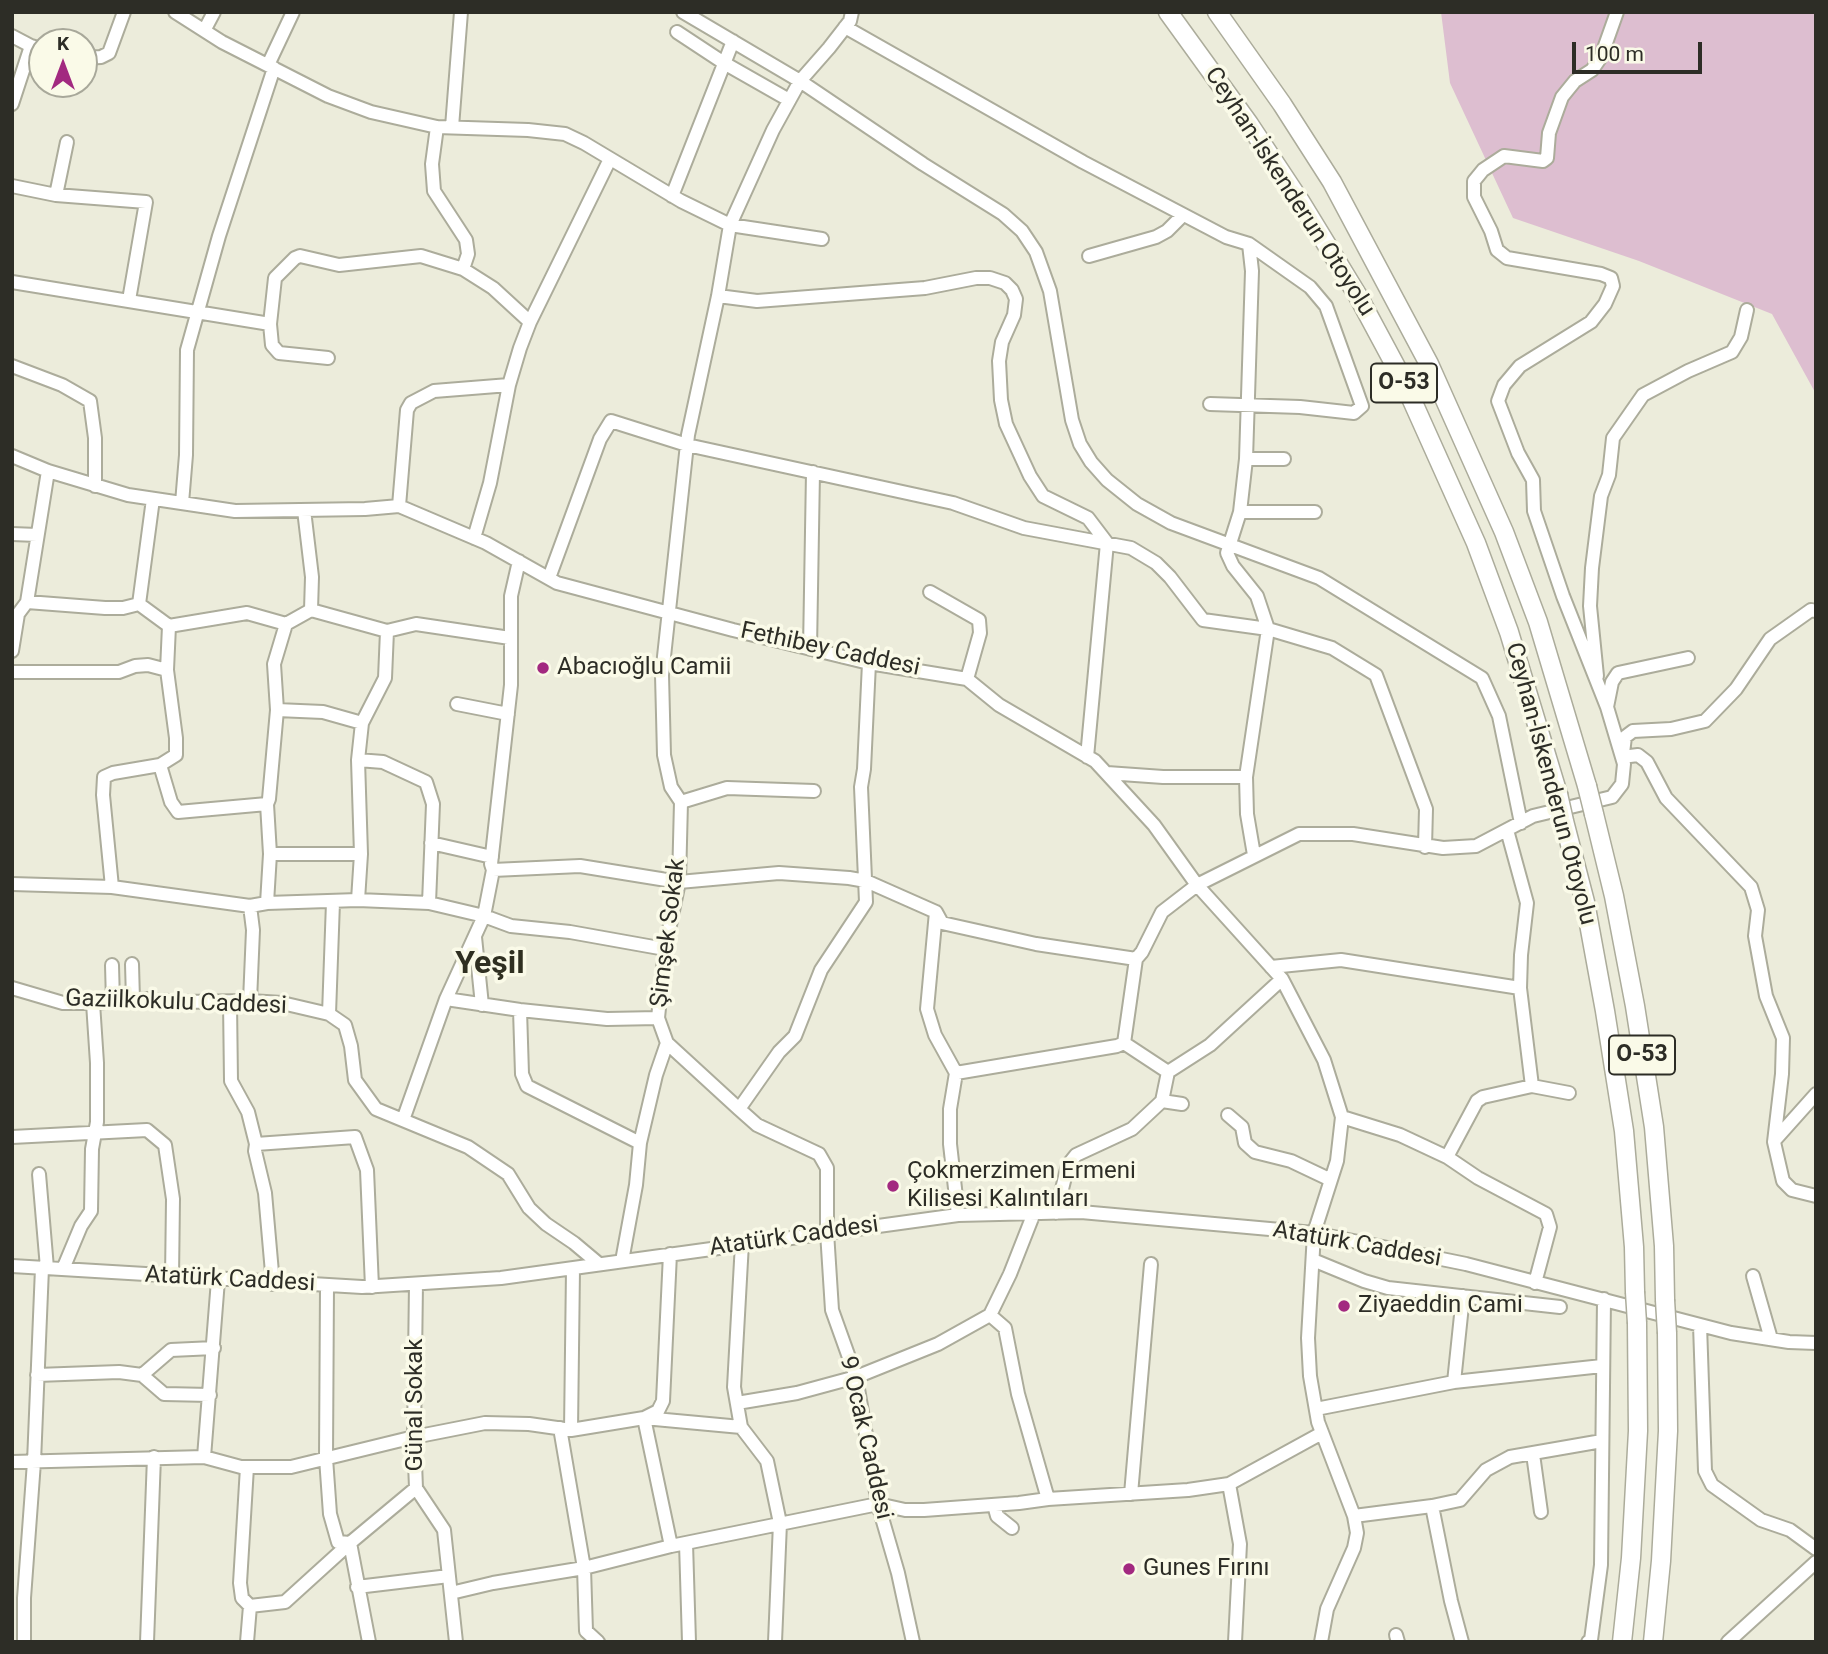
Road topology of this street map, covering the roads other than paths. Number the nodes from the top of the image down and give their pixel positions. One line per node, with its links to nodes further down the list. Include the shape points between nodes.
1 (124, 12): 17 (street, via 108,53)
2 (175, 12): 12 (street)
3 (214, 12): 12 (street)
4 (293, 12): 19 (street)
5 (461, 12): 25 (street)
6 (683, 12): 15 (street)
7 (852, 12): 11 (street)
8 (1168, 12): 251 (highway, Ceyhan-İskenderun Otoyolu / O-53, bridge, via 1300,201 1402,378 1476,543 1509,632 1558,794 1587,916 1622,1118 1634,1247 1638,1431)
9 (1217, 12): 252 (highway, Ceyhan-İskenderun Otoyolu / O-53, bridge, via 1332,182 1429,364 1528,596 1587,786 1635,1006 1654,1128 1664,1246 1667,1444)
10 (1617, 12): 88 (street, via 1597,63 1562,97 1546,158 1504,156 1474,181 1474,197 1497,250 1507,258 1601,274 1611,278 1613,286 1591,322 1520,366 1498,401 1533,480 1534,511)
11 (845, 27): 21 (street); 31 (street)
12 (205, 29): 19 (street)
13 (677, 32): 18 (street)
14 (12, 36): 16 (street)
15 (733, 41): 18 (street); 21 (street)
16 (28, 44)
17 (98, 57)
18 (724, 63): 22 (street); 30 (street)
19 (271, 66): 24 (street, via 328,96); 41 (street)
20 (28, 68): 23 (street)
21 (800, 81): 22 (street); 66 (street, via 1022,231 1036,252 1050,291 1072,420 1091,462 1137,504 1171,523)
22 (789, 100): 32 (street)
23 (12, 103)
24 (438, 127): 25 (street); 36 (street, via 432,164 434,191 466,240)
25 (452, 127): 27 (street, via 565,134)
26 (67, 142): 29 (street)
27 (610, 159): 30 (street); 42 (street)
28 (12, 186): 29 (street)
29 (56, 195): 39 (street, via 146,202)
30 (672, 196): 32 (street)
31 (1184, 215): 34 (street); 35 (street, via 1156,237)
32 (730, 225): 33 (street); 38 (street)
33 (822, 239)
34 (1249, 244): 48 (street); 48 (street, via 1310,287 1326,306 1362,406 1354,413)
35 (1089, 256)
36 (463, 269): 42 (street, via 493,288); 43 (street, via 421,256 339,265 300,256 275,278)
37 (12, 282): 39 (street)
38 (718, 296): 49 (street); 65 (street, via 757,301 925,288 976,278 1005,283 1016,299 999,361 1006,424 1043,496 1088,518)
39 (129, 300): 41 (street)
40 (1746, 310): 88 (street, via 1741,337 1732,352 1643,395 1613,438 1592,568)
41 (198, 312): 43 (street); 57 (street, via 187,350)
42 (530, 323): 46 (street)
43 (270, 324): 44 (street, via 272,345 279,353)
44 (328, 358)
45 (12, 366): 55 (street, via 90,401)
46 (509, 385): 58 (street, via 434,391 411,403); 64 (street)
47 (1210, 404): 48 (street)
48 (1246, 406): 51 (street)
49 (687, 445): 54 (street); 68 (street, via 611,421 607,424); 75 (street)
50 (12, 456): 53 (street, Fethibey Caddesi)
51 (1246, 458): 52 (street); 60 (street)
52 (1284, 459)
53 (48, 471): 55 (street, Fethibey Caddesi); 63 (street)
54 (813, 472): 65 (street, via 953,503 1024,528); 81 (street)
55 (95, 486): 56 (street, Fethibey Caddesi)
56 (153, 499): 57 (street, Fethibey Caddesi); 71 (street)
57 (182, 503): 59 (street, Fethibey Caddesi, via 235,511)
58 (398, 506): 59 (street, Fethibey Caddesi); 64 (street, Fethibey Caddesi)
59 (304, 510): 72 (street)
60 (1240, 512): 61 (street); 66 (street)
61 (1315, 512)
62 (12, 534): 63 (street)
63 (37, 535): 70 (street)
64 (474, 538): 67 (street, Fethibey Caddesi)
65 (1107, 543): 78 (street, via 1131,548 1156,563 1203,620); 94 (street)
66 (1230, 545): 78 (street, via 1227,554 1257,596); 103 (street, via 1319,578 1482,678 1499,716)
67 (519, 561): 68 (street, Fethibey Caddesi); 80 (street, via 511,596)
68 (549, 578): 75 (street, Fethibey Caddesi)
69 (930, 592): 87 (street, via 979,620 980,633)
70 (27, 603): 71 (street, via 104,608); 74 (street)
71 (139, 604): 77 (street)
72 (311, 610): 76 (street); 79 (street)
73 (1816, 611): 95 (street, via 1770,639 1736,689 1705,721 1633,731 1625,737)
74 (15, 614): 82 (street)
75 (668, 614): 81 (street, Fethibey Caddesi); 101 (street, via 662,675 664,755 671,787)
76 (286, 624): 77 (street, via 247,613); 91 (street, via 274,664)
77 (169, 626): 85 (street)
78 (1268, 629): 99 (street); 106 (street, via 1332,649 1376,675 1426,809)
79 (387, 631): 80 (street, via 416,624); 93 (street, via 385,678)
80 (510, 638): 92 (street)
81 (810, 649): 84 (street, Fethibey Caddesi)
82 (12, 652)
83 (1688, 658): 90 (street, via 1618,673)
84 (869, 663): 87 (street, Fethibey Caddesi); 111 (street, via 861,787)
85 (167, 670): 86 (street, via 148,664 118,672); 97 (street, via 176,755)
86 (12, 673)
87 (967, 679): 94 (street, Fethibey Caddesi, via 999,705)
88 (1596, 683): 90 (street)
89 (457, 704): 92 (street)
90 (1607, 707): 95 (street)
91 (277, 710): 93 (street, via 323,712); 102 (street)
92 (508, 714): 110 (street)
93 (362, 723): 96 (street)
94 (1087, 757): 98 (street, Fethibey Caddesi)
95 (1622, 757): 103 (street, via 1622,784 1612,797); 157 (street, via 1638,755 1647,762 1667,798 1751,887 1758,910 1755,936 1766,996 1783,1038)
96 (358, 760): 105 (street, via 383,762 426,782 433,804); 108 (street)
97 (160, 765): 102 (street, via 178,812); 115 (street, via 104,777)
98 (1107, 773): 99 (street); 114 (street, Fethibey Caddesi, via 1154,825)
99 (1246, 777): 109 (street)
100 (814, 791): 101 (street, via 727,788)
101 (681, 802): 112 (street, Şimşek Sokak)
102 (267, 804): 107 (street)
103 (1521, 823): 104 (street)
104 (1507, 830): 106 (street, via 1476,846); 131 (street, via 1527,903)
105 (431, 843): 110 (street); 119 (street)
106 (1425, 847): 109 (street, via 1353,834 1299,834)
107 (270, 854): 108 (street); 118 (street)
108 (361, 854): 116 (street)
109 (1255, 855): 114 (street)
110 (493, 863): 112 (street, via 580,866); 122 (street)
111 (866, 881): 112 (street, via 779,873); 121 (street); 151 (street, via 866,902 821,970 795,1036)
112 (679, 882): 124 (street, Şimşek Sokak)
113 (12, 884): 115 (street)
114 (1197, 885): 125 (street, via 1162,912); 128 (street, Fethibey Caddesi)
115 (112, 887): 120 (street)
116 (358, 900): 117 (street); 119 (street)
117 (333, 902): 118 (street); 140 (street)
118 (267, 903): 120 (street)
119 (429, 903): 122 (street)
120 (250, 906): 134 (street)
121 (936, 912): 125 (street, via 942,923 1037,944); 145 (street, via 927,1009)
122 (484, 916): 123 (street); 124 (street, via 511,926)
123 (475, 937): 132 (street); 138 (street)
124 (665, 949): 141 (street, Şimşek Sokak)
125 (1136, 958): 143 (street)
126 (132, 964): 133 (street)
127 (112, 965): 135 (street)
128 (1271, 967): 129 (street, Fethibey Caddesi); 131 (street, via 1341,960)
129 (1282, 979): 144 (street, via 1210,1045); 153 (street, Fethibey Caddesi, via 1324,1060)
130 (12, 988): 137 (street, Gaziilkokulu Caddesi, via 63,1003)
131 (1520, 988): 146 (street)
132 (446, 999): 138 (street); 154 (street)
133 (133, 1000): 135 (street, Gaziilkokulu Caddesi); 136 (street, Gaziilkokulu Caddesi)
134 (250, 1001): 136 (street, Gaziilkokulu Caddesi); 140 (street, Gaziilkokulu Caddesi)
135 (113, 1002): 137 (street, Gaziilkokulu Caddesi)
136 (230, 1002): 159 (street, via 231,1081 248,1112)
137 (93, 1003): 155 (street, via 97,1063)
138 (482, 1005): 139 (street)
139 (520, 1010): 141 (street); 158 (street, via 522,1074 527,1086)
140 (329, 1014): 154 (street, via 345,1025 355,1080 363,1094 376,1110)
141 (658, 1018): 142 (street, Şimşek Sokak)
142 (667, 1043): 151 (street, Şimşek Sokak); 158 (street)
143 (1124, 1043): 144 (street); 145 (street)
144 (1168, 1072): 149 (street)
145 (956, 1073): 166 (street, via 950,1144)
146 (1532, 1086): 147 (street); 160 (street, via 1477,1101)
147 (1569, 1093)
148 (1816, 1094): 157 (street)
149 (1162, 1101): 150 (street); 165 (street, via 1132,1129 1076,1156 1068,1165)
150 (1182, 1104)
151 (739, 1110): 167 (street, Şimşek Sokak, via 757,1125 819,1154 827,1168)
152 (1228, 1115): 162 (street, via 1242,1127 1245,1143 1255,1152 1291,1161)
153 (1342, 1117): 160 (street, via 1400,1135); 162 (street, Fethibey Caddesi)
154 (403, 1120): 173 (street, via 468,1147 508,1174 529,1208)
155 (94, 1133): 156 (street); 177 (street, via 91,1211); 180 (street, via 147,1130 165,1145 173,1199)
156 (12, 1137)
157 (1773, 1142): 163 (street, via 1783,1181 1792,1190)
158 (640, 1143): 172 (street)
159 (256, 1144): 183 (street); 186 (street, via 355,1137 367,1170)
160 (1447, 1157): 182 (street, via 1546,1214 1550,1227)
161 (38, 1174): 176 (street)
162 (1331, 1180): 168 (street, Fethibey Caddesi)
163 (1816, 1196)
164 (1034, 1213): 165 (street, Atatürk Caddesi); 166 (street, Atatürk Caddesi); 190 (street)
165 (1056, 1213): 168 (street, Atatürk Caddesi)
166 (958, 1215): 167 (street, Atatürk Caddesi)
167 (827, 1232): 169 (street, Atatürk Caddesi); 198 (street, 9 Ocak Caddesi, via 832,1310)
168 (1314, 1233): 171 (street, Fethibey Caddesi); 182 (street, Atatürk Caddesi)
169 (742, 1243): 170 (street, Atatürk Caddesi); 201 (street)
170 (670, 1254): 172 (street, Atatürk Caddesi); 203 (street, via 663,1401)
171 (1313, 1260): 187 (street, via 1388,1288); 202 (street, Fethibey Caddesi, via 1308,1338)
172 (622, 1261): 173 (street, Atatürk Caddesi)
173 (599, 1264): 178 (street, Atatürk Caddesi)
174 (1151, 1264): 218 (street)
175 (12, 1266): 176 (street, Atatürk Caddesi)
176 (44, 1268): 177 (street, Atatürk Caddesi); 196 (street)
177 (63, 1269): 180 (street, Atatürk Caddesi)
178 (573, 1269): 184 (street, Atatürk Caddesi); 205 (street)
179 (1752, 1276): 192 (street)
180 (172, 1277): 181 (street, Atatürk Caddesi)
181 (218, 1280): 183 (street, Atatürk Caddesi); 194 (street)
182 (1535, 1283): 188 (street, Atatürk Caddesi)
183 (273, 1284): 185 (street, Atatürk Caddesi)
184 (416, 1284): 186 (street, Atatürk Caddesi); 207 (street, Günal Sokak)
185 (327, 1286): 186 (street, Atatürk Caddesi); 212 (street)
186 (372, 1287)
187 (1463, 1296): 189 (street); 199 (street)
188 (1604, 1299): 191 (street, Atatürk Caddesi); 195 (street)
189 (1560, 1307)
190 (990, 1315): 198 (street, via 938,1344); 219 (street, via 1005,1328)
191 (1700, 1325): 192 (street, Atatürk Caddesi); 230 (street, via 1705,1471 1712,1485 1761,1520 1790,1530)
192 (1771, 1339): 193 (street, Atatürk Caddesi)
193 (1816, 1343)
194 (214, 1348): 197 (street, via 171,1350); 200 (street)
195 (1602, 1366): 199 (street); 208 (street)
196 (37, 1375): 197 (street); 214 (street)
197 (142, 1375): 200 (street, via 164,1394)
198 (856, 1377): 201 (street); 220 (street, 9 Ocak Caddesi)
199 (1454, 1382): 202 (street)
200 (209, 1395): 211 (street)
201 (737, 1403): 204 (street)
202 (1316, 1409): 206 (street, Fethibey Caddesi)
203 (645, 1418): 204 (street); 205 (street); 229 (street)
204 (741, 1427): 225 (street, via 766,1461)
205 (565, 1429): 207 (street, via 485,1423); 232 (street)
206 (1322, 1433): 216 (street); 224 (street, Fethibey Caddesi)
207 (414, 1437): 212 (street); 217 (street, Günal Sokak)
208 (1602, 1441): 209 (street); 238 (street, via 1601,1565)
209 (1533, 1454): 222 (street, via 1510,1457 1486,1470 1460,1500); 223 (street)
210 (155, 1457): 211 (street); 214 (street); 240 (street)
211 (204, 1457): 215 (street)
212 (327, 1458): 215 (street, via 291,1467); 227 (street, via 330,1514 338,1542)
213 (12, 1462): 214 (street)
214 (34, 1462): 236 (street)
215 (247, 1467): 237 (street, via 240,1583 242,1598)
216 (1229, 1484): 218 (street); 248 (street, via 1240,1544)
217 (416, 1488): 227 (street); 233 (street, Günal Sokak, via 444,1530)
218 (1131, 1494): 219 (street)
219 (1048, 1499): 221 (street)
220 (878, 1503): 221 (street, via 905,1510); 225 (street); 247 (street, 9 Ocak Caddesi)
221 (994, 1505): 226 (street, via 997,1516)
222 (1432, 1506): 224 (street); 250 (street)
223 (1541, 1512)
224 (1354, 1516): 249 (street, via 1354,1548 1327,1609)
225 (780, 1523): 228 (street); 246 (street)
226 (1012, 1528)
227 (349, 1543): 234 (street); 237 (street, via 285,1602)
228 (686, 1543): 229 (street); 245 (street)
229 (671, 1546): 232 (street)
230 (1816, 1549)
231 (1816, 1562): 253 (street)
232 (584, 1568): 235 (street); 244 (street, via 586,1631)
233 (449, 1576): 234 (street); 235 (street, Günal Sokak)
234 (357, 1587): 242 (street)
235 (451, 1593): 243 (street, Günal Sokak)
236 (18, 1597): 239 (street)
237 (250, 1606): 241 (street)
238 (1590, 1641)
239 (24, 1642)
240 (147, 1642)
241 (247, 1642)
242 (369, 1642)
243 (456, 1642)
244 (598, 1642)
245 (689, 1642)
246 (775, 1642)
247 (913, 1642)
248 (1235, 1642)
249 (1321, 1642)
250 (1462, 1642)
251 (1622, 1642)
252 (1653, 1642)
253 (1728, 1642)

